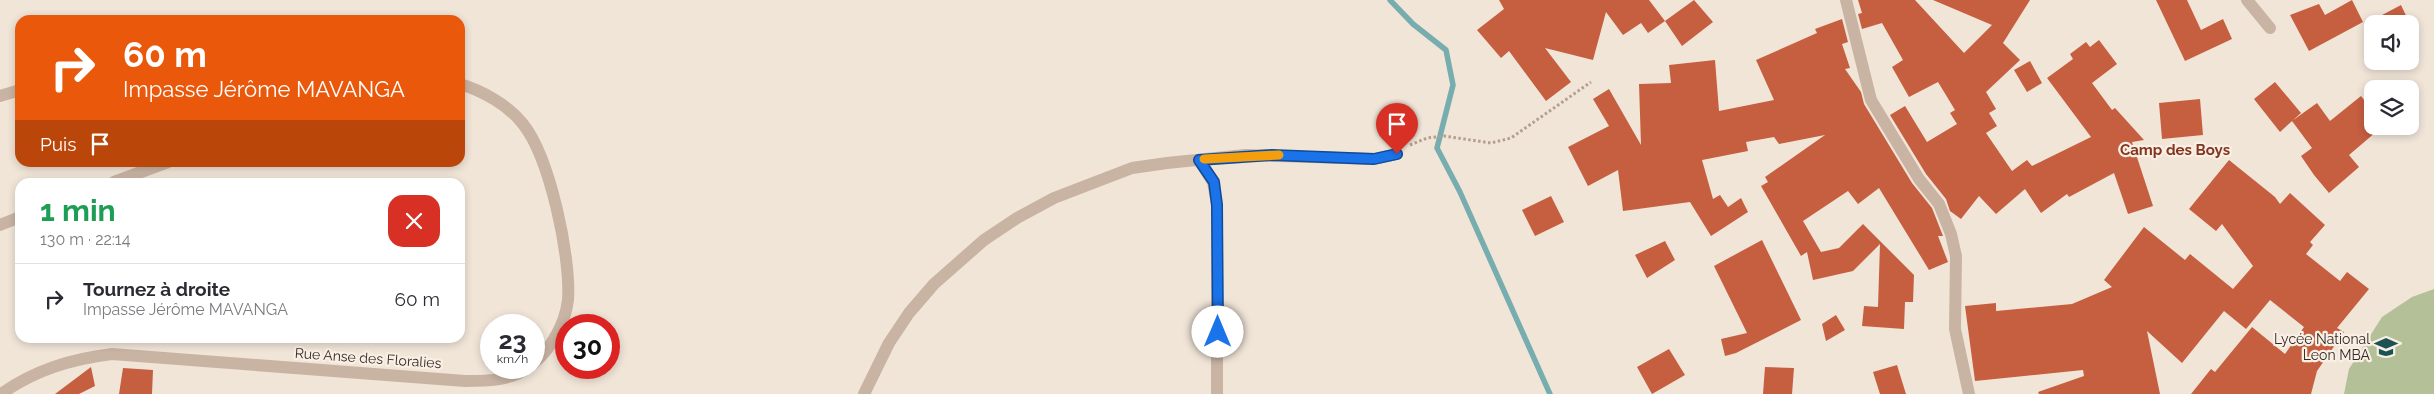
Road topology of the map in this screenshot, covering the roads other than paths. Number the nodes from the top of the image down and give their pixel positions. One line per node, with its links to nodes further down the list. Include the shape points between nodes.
1 (1846, 0): 18 (street, via 1871,100 1908,163 1939,204 1951,234 1956,256 1955,329)
2 (2248, 0): 3 (street)
3 (2270, 28)
4 (465, 86): 13 (street, via 496,100 514,113 535,142 548,180 566,259 568,301 560,328)
5 (15, 92): 6 (street)
6 (0, 96)
7 (1401, 152): 8 (street, via 1374,159 1272,155)
8 (1199, 160): 16 (street, via 1132,168 1104,178 1054,198 984,240 934,284 910,313 889,343); 17 (street, via 1214,182 1217,205)
9 (136, 168): 10 (street)
10 (120, 178)
11 (15, 220): 12 (street)
12 (0, 225)
13 (545, 351)
14 (499, 379): 15 (street, Rue Anse des Floralies, via 465,381 112,354 58,364 33,374)
15 (1, 394)
16 (864, 394)
17 (1217, 394)
18 (1969, 394)

